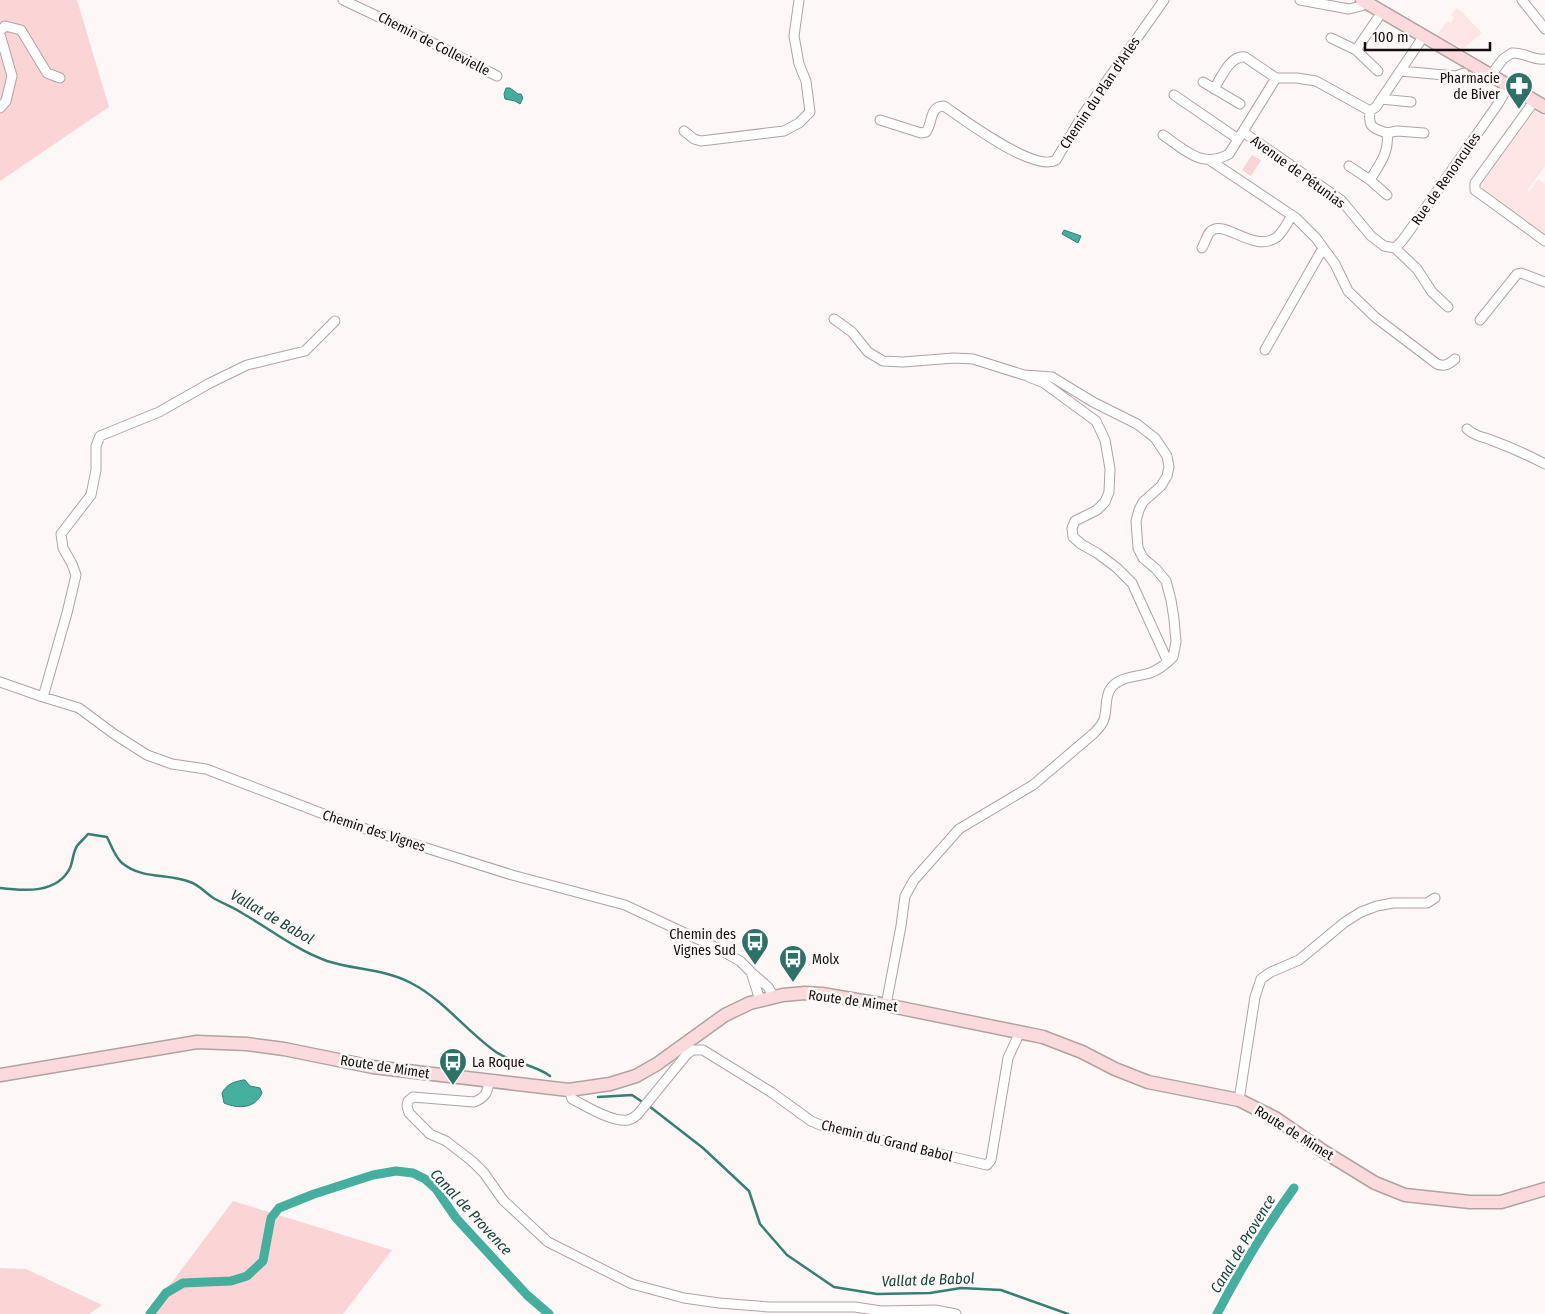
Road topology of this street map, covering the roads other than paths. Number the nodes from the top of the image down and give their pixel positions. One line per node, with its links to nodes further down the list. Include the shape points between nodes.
1 (343, 0): 18 (street, Chemin de Collevielle)
2 (799, 0): 32 (street, via 794,36 810,112 784,131 701,141)
3 (1164, 0): 31 (street, Chemin du Plan d'Arles, via 1052,162 1046,163 1009,150 944,106 934,109 926,132)
4 (1300, 0): 6 (street, via 1349,9 1361,6)
5 (1522, 0): 8 (street)
6 (1363, 1): 7 (main road)
7 (1382, 12): 10 (main road); 12 (street)
8 (1545, 29)
9 (0, 32): 19 (street, via 5,26 21,30 47,73); 29 (street, via 12,76 6,101)
10 (1423, 37): 15 (street); 17 (main road)
11 (1330, 38): 12 (street)
12 (1356, 50): 14 (street)
13 (1545, 60): 17 (street, via 1512,53)
14 (1378, 71)
15 (1400, 71): 16 (street, via 1456,76); 25 (street)
16 (1464, 73)
17 (1491, 75): 22 (main road)
18 (497, 76)
19 (60, 78)
20 (1276, 78): 23 (street, via 1241,56 1232,61); 30 (street, via 1316,81); 36 (street)
21 (1203, 82): 23 (street)
22 (1509, 85): 27 (main road); 45 (street, Rue de Renoncules)
23 (1214, 89): 28 (street)
24 (1174, 95): 36 (street, Avenue de Pétunias)
25 (1381, 99): 26 (street); 30 (street)
26 (1411, 102)
27 (1540, 103): 42 (street, via 1475,184 1475,190)
28 (1240, 104)
29 (0, 108)
30 (1370, 112): 33 (street, via 1370,125)
31 (880, 120)
32 (684, 131)
33 (1387, 133): 34 (street); 39 (street, via 1388,150)
34 (1424, 133)
35 (1163, 135): 37 (street, via 1199,159)
36 (1241, 136): 37 (street, via 1229,154); 45 (street, Avenue de Pétunias, via 1342,200 1371,236 1384,246)
37 (1211, 161): 41 (street)
38 (1349, 166): 39 (street)
39 (1370, 180): 40 (street)
40 (1387, 195)
41 (1292, 215): 43 (street, via 1278,236 1269,241 1248,240 1217,228 1212,230); 44 (street)
42 (1545, 241)
43 (1202, 248)
44 (1323, 248): 51 (street); 52 (street, via 1348,291 1375,317 1437,364 1448,365)
45 (1395, 248): 47 (street)
46 (1545, 282): 49 (street, via 1517,274)
47 (1448, 307)
48 (834, 319): 53 (street, via 852,332 868,352 883,361 973,359)
49 (1480, 320)
50 (336, 321): 58 (street, via 305,351 248,365 159,412 100,436 91,495 61,534 63,548 76,575)
51 (1266, 350)
52 (1455, 359)
53 (1024, 375): 56 (street, via 1044,384 1096,421 1105,440 1110,469 1109,492 1098,510 1075,521 1073,537 1118,568 1132,583); 56 (street, via 1052,377 1066,383 1093,402 1137,424 1155,438 1167,456 1167,476 1143,502 1136,521 1138,548 1143,558 1166,581 1171,600 1176,642 1173,657)
54 (1467, 429): 55 (street, via 1474,435)
55 (1545, 464)
56 (1168, 662): 63 (street, via 1152,672 1126,678 1110,689 1102,725 1093,734 1033,785 959,829 914,880 905,896)
57 (0, 682): 58 (street, Chemin des Vignes)
58 (43, 698): 60 (street, Chemin des Vignes, via 79,708 147,756 206,769 347,824 512,875 625,905 717,948)
59 (1435, 898): 68 (street, via 1427,903 1393,903 1361,912 1299,960 1261,979 1255,997)
60 (751, 972): 61 (street, Chemin des Vignes); 62 (street)
61 (774, 997): 62 (main road, Route de Mimet); 63 (main road, Route de Mimet, via 794,993 822,994)
62 (760, 1000): 67 (main road, Route de Mimet, via 725,1015 636,1076 610,1084)
63 (886, 1004): 64 (main road, Route de Mimet)
64 (1020, 1032): 67 (street, Chemin du Grand Babol, via 1008,1058 991,1160 987,1165 825,1127 703,1050 687,1054 631,1120 622,1121 572,1099); 68 (main road, Route de Mimet, via 1082,1052 1148,1082)
65 (0, 1075): 66 (main road, Route de Mimet, via 197,1042 221,1042 284,1049 373,1067)
66 (489, 1081): 67 (main road, Route de Mimet); 70 (street, via 484,1098 474,1102 413,1097 408,1101 407,1109 430,1134 446,1141 472,1161 508,1206 548,1242 573,1255 632,1284 684,1298 769,1307 855,1307 881,1311 935,1310)
67 (569, 1090)
68 (1239, 1100): 69 (main road, Route de Mimet, via 1276,1118 1375,1183 1405,1194 1470,1202 1501,1202)
69 (1545, 1188)
70 (956, 1314)

